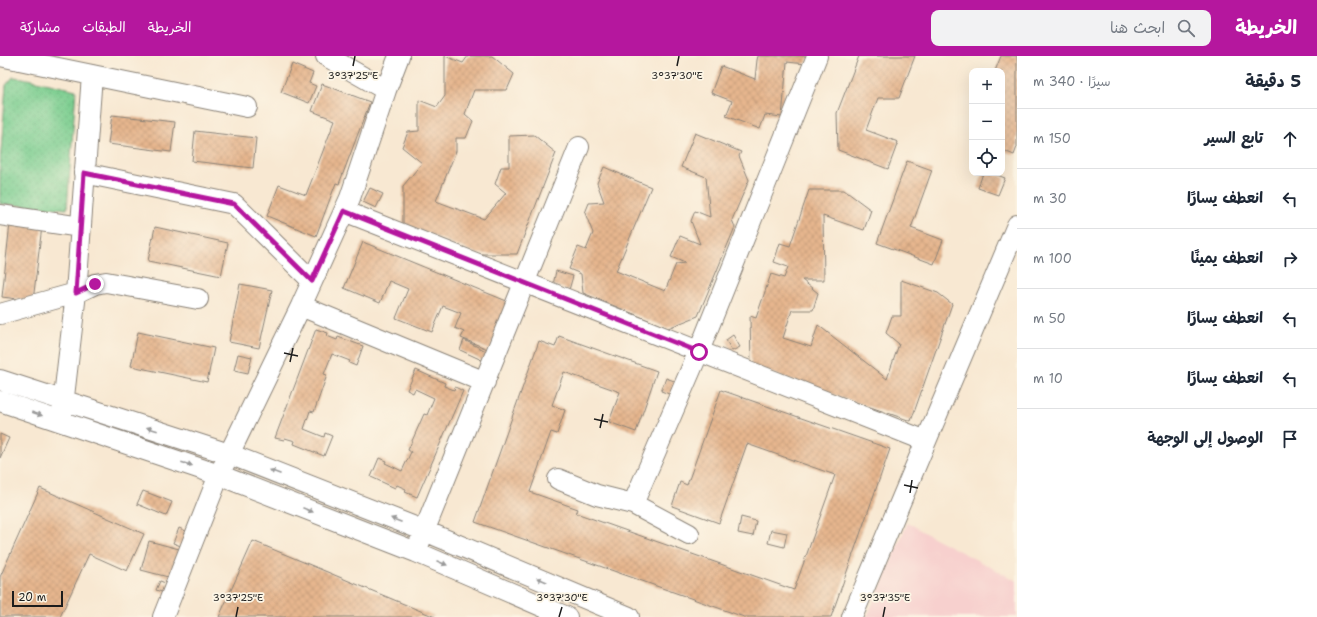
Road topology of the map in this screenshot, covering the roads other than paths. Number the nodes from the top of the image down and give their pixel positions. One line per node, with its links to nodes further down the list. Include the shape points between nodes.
1 (0, 56): 5 (street)
2 (326, 56): 6 (street)
3 (399, 56): 6 (street)
4 (816, 56): 20 (street)
5 (92, 75): 7 (street); 9 (street)
6 (386, 90): 10 (street)
7 (247, 107)
8 (579, 147): 15 (street)
9 (84, 173): 13 (street); 14 (street, via 234,204)
10 (344, 211): 14 (street); 15 (street)
11 (0, 215): 13 (street)
12 (1017, 224): 26 (street)
13 (81, 227): 16 (street)
14 (312, 281): 18 (street)
15 (525, 282): 20 (street); 22 (street)
16 (76, 293): 17 (street, via 106,282); 19 (street); 23 (street)
17 (198, 299)
18 (300, 306): 22 (street); 27 (street)
19 (0, 314)
20 (699, 352): 26 (street); 30 (street)
21 (0, 380): 23 (street)
22 (485, 382): 31 (street)
23 (64, 400): 25 (street); 27 (street, one-way to 23)
24 (0, 401): 25 (street, one-way to 25)
25 (61, 422): 28 (street, one-way to 28)
26 (926, 441): 37 (street)
27 (229, 454): 28 (street); 31 (street, one-way to 27)
28 (219, 475): 33 (street, one-way to 33); 34 (street)
29 (558, 479): 30 (street)
30 (633, 504): 32 (street)
31 (425, 531): 33 (street); 36 (street, one-way to 31)
32 (688, 534)
33 (416, 552): 35 (street, one-way to 35)
34 (163, 617)
35 (567, 617)
36 (629, 617)
37 (852, 617)

